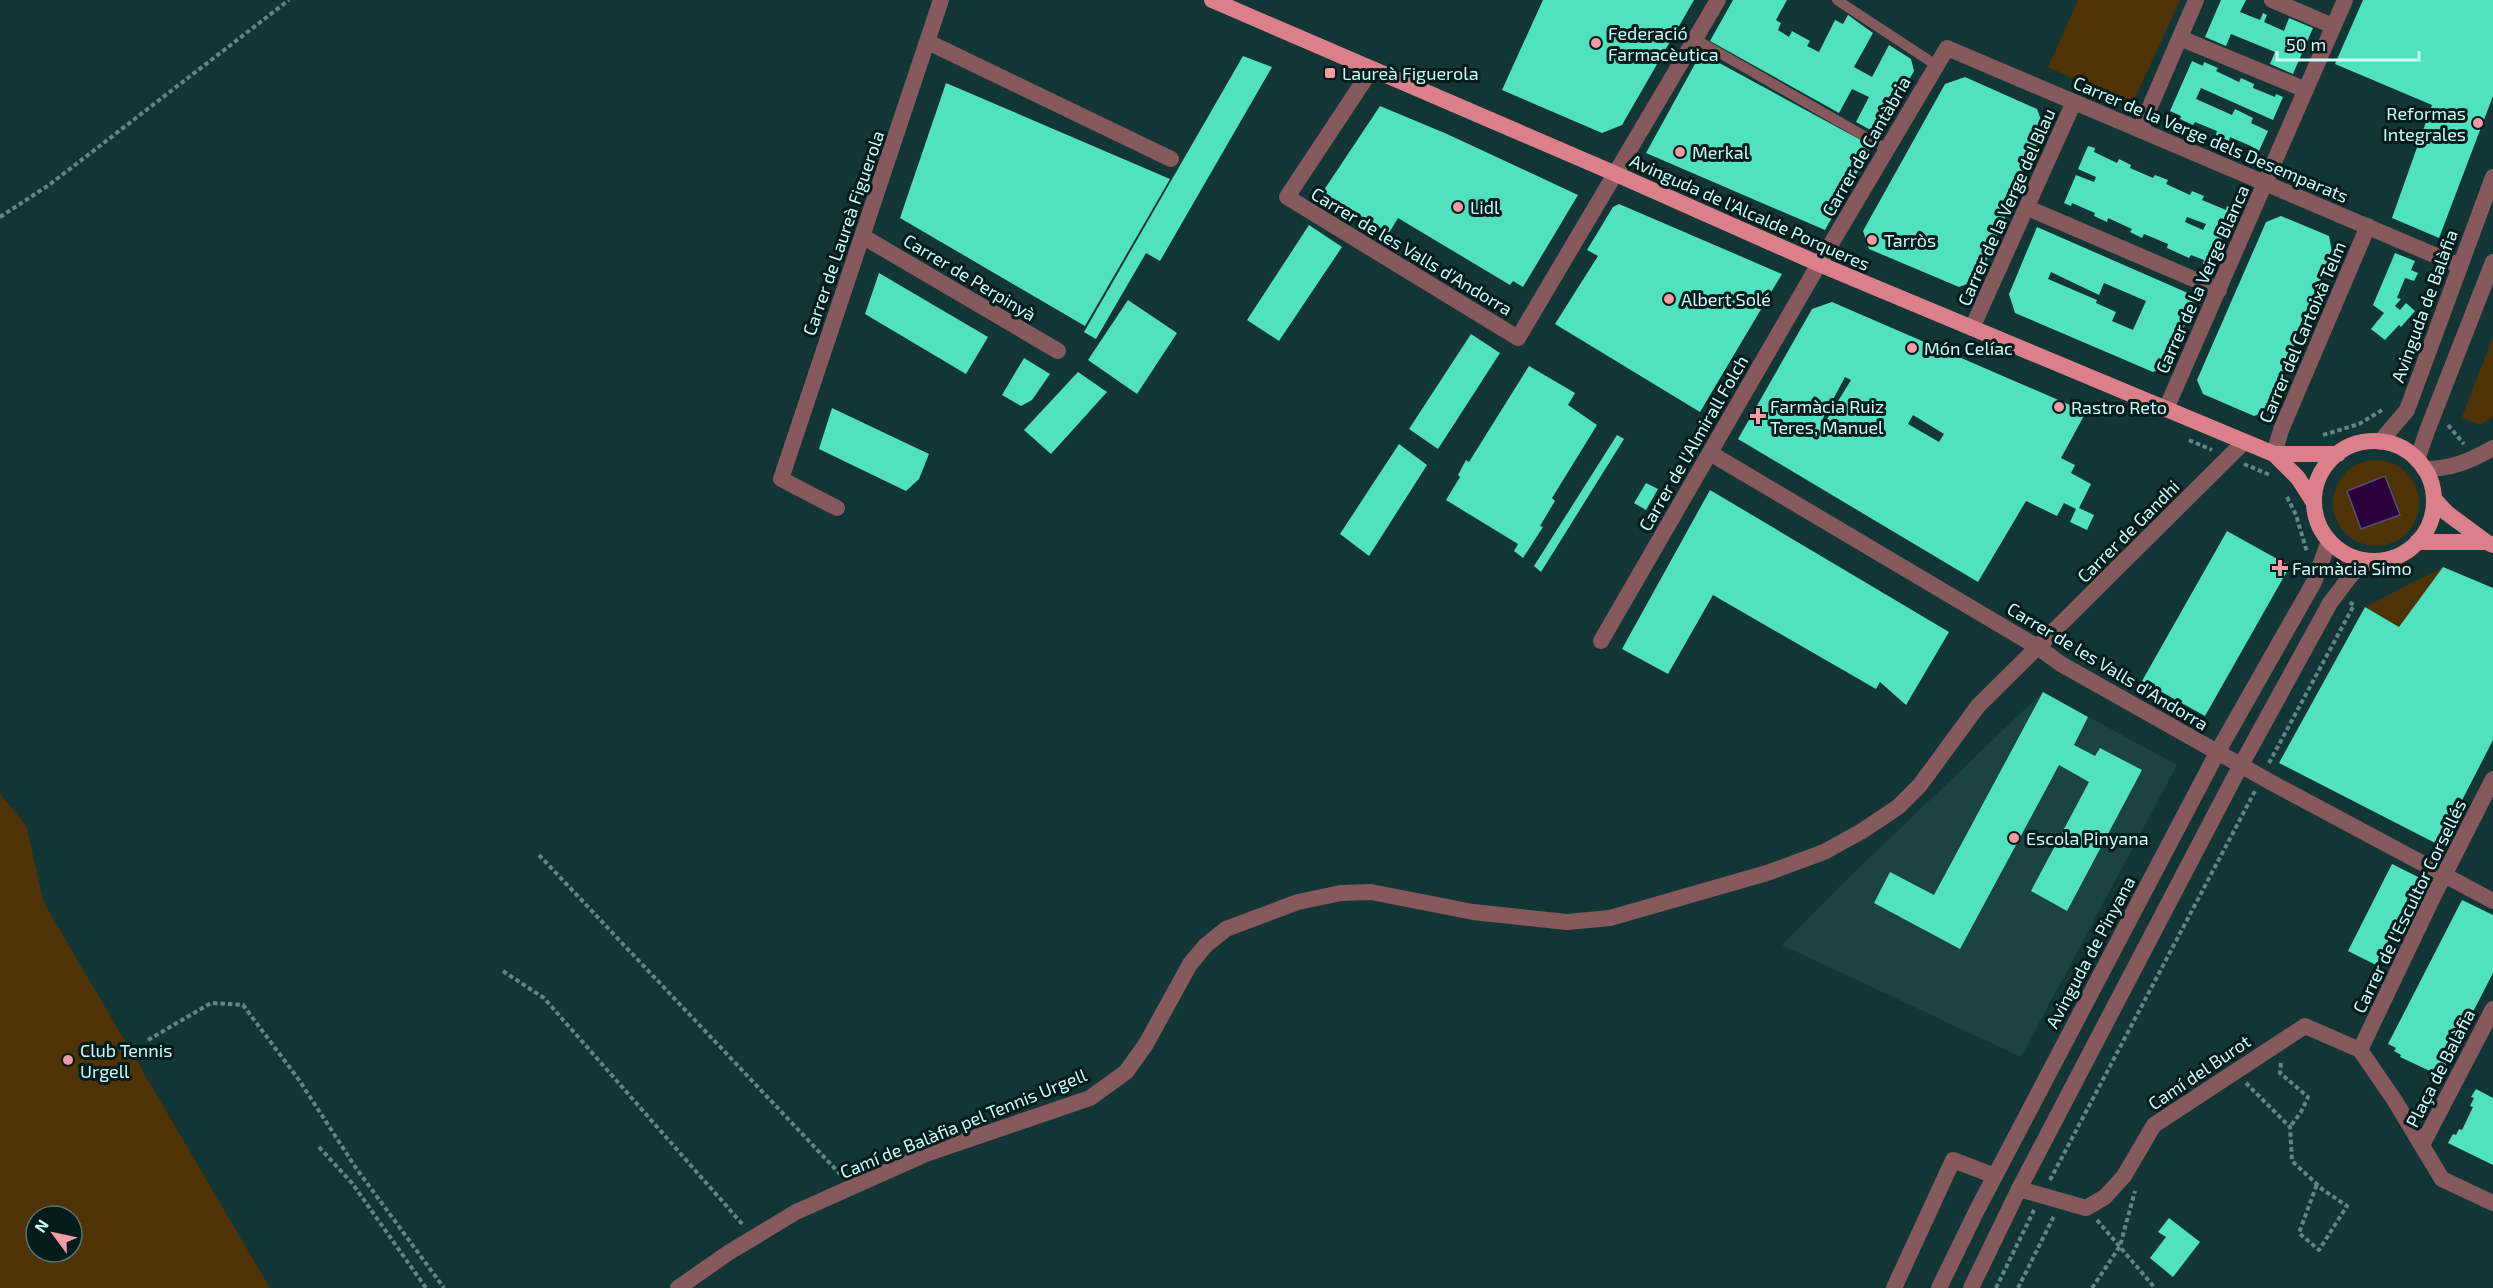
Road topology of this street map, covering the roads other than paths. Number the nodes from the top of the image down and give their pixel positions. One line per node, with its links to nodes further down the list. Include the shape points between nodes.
1 (941, 0): 11 (street, Carrer de Laureà Figuerola)
2 (1212, 0): 14 (main road, Avinguda de l'Alcalde Porqueres)
3 (1718, 0): 10 (street)
4 (1838, 0): 13 (lane)
5 (2196, 0): 9 (street)
6 (2272, 0): 8 (street)
7 (2345, 0): 8 (street, Carrer de la Verge Blanca)
8 (2333, 26): 15 (street, Carrer de la Verge Blanca)
9 (2180, 38): 15 (street); 17 (street)
10 (1695, 39): 18 (lane); 20 (street)
11 (927, 42): 19 (street); 25 (street, Carrer de Laureà Figuerola)
12 (1947, 48): 13 (street, Carrer de Cantàbria); 16 (street, Carrer de la Verge dels Desemparats)
13 (1936, 65): 18 (street, Carrer de Cantàbria)
14 (1371, 70): 20 (main road, Avinguda de l'Alcalde Porqueres); 20 (street, Carrer de les Valls d'Andorra, via 1287,197 1518,338)
15 (2306, 90): 22 (street, Carrer de la Verge Blanca)
16 (2074, 102): 17 (street, Carrer de la Verge dels Desemparats); 23 (street, Carrer de la Verge del Blau)
17 (2140, 130): 22 (street, Carrer de la Verge dels Desemparats)
18 (1887, 149): 27 (street, Carrer de Cantàbria)
19 (1171, 159)
20 (1616, 174): 27 (main road, Avinguda de l'Alcalde Porqueres)
21 (2493, 177): 28 (street, Avinguda de Balàfia)
22 (2266, 183): 24 (street, Carrer de la Verge dels Desemparats); 29 (street, Carrer de la Verge Blanca)
23 (2028, 208): 29 (street); 30 (street, Carrer de la Verge del Blau)
24 (2368, 226): 28 (street, Carrer de la Verge dels Desemparats); 37 (street, Carrer del Cartoixà Telm)
25 (862, 236): 31 (street, Carrer de Perpinyà); 42 (street, Carrer de Laureà Figuerola, via 781,479)
26 (2493, 262): 39 (street, via 2427,431)
27 (1819, 264): 30 (main road, Avinguda de l'Alcalde Porqueres); 36 (street, Carrer de l'Almirall Folch)
28 (2460, 266): 34 (street, Avinguda de Balàfia, via 2407,410)
29 (2219, 290): 32 (street, Carrer de la Verge Blanca)
30 (1972, 328): 32 (main road, Avinguda de l'Alcalde Porqueres)
31 (1058, 351)
32 (2166, 409): 33 (main road, Avinguda de l'Alcalde Porqueres)
33 (2244, 442): 37 (main road, Avinguda de l'Alcalde Porqueres); 48 (street, Carrer de Gandhi)
34 (2380, 442): 38 (main road, via 2358,444); 39 (main road, via 2400,447)
35 (2493, 448): 39 (street, via 2454,467)
36 (1710, 453): 47 (street, Carrer de l'Almirall Folch); 48 (street, Carrer de les Valls d'Andorra)
37 (2274, 454): 38 (main road, Avinguda de l'Alcalde Porqueres); 41 (main road, Avinguda de l'Alcalde Porqueres, via 2298,478)
38 (2338, 454): 41 (main road, via 2320,476)
39 (2421, 464): 40 (main road)
40 (2434, 499): 44 (main road, via 2430,523); 45 (main road)
41 (2314, 503): 43 (main road, via 2321,530)
42 (837, 508)
43 (2329, 541): 46 (main road, via 2351,557); 49 (street, Avinguda de Pinyana, via 2314,582)
44 (2417, 542): 45 (main road); 46 (main road, via 2399,556)
45 (2489, 544)
46 (2368, 561): 50 (street, via 2352,574 2330,603)
47 (1601, 641)
48 (2039, 648): 49 (street, Carrer de les Valls d'Andorra); 60 (street, Camí de Balàfia pel Tennis Urgell, via 1978,706 1920,785 1889,813 1824,852 1767,873 1610,918 1567,922 1473,912 1371,892 1341,893 1298,902 1226,929 1190,964 1126,1072 1090,1098 926,1154 796,1212)
49 (2217, 753): 50 (street, Carrer de les Valls d'Andorra); 57 (street, Avinguda de Pinyana)
50 (2240, 766): 52 (street, Carrer de les Valls d'Andorra); 58 (street)
51 (2493, 779): 52 (street, Carrer de l'Escultor Corsellés)
52 (2444, 875): 53 (street, Carrer de les Valls d'Andorra); 55 (street, Carrer de l'Escultor Corsellés)
53 (2493, 901)
54 (2493, 1009): 56 (street, Plaça de Balàfia)
55 (2360, 1050): 56 (street); 58 (street, Camí del Burot, via 2305,1026 2154,1125 2124,1176 2105,1197 2086,1208)
56 (2422, 1145): 59 (street, via 2442,1179)
57 (1995, 1176): 61 (street, via 1953,1160); 62 (street, Avinguda de Pinyana)
58 (2019, 1189): 63 (street)
59 (2493, 1203)
60 (678, 1288)
61 (1894, 1288)
62 (1939, 1288)
63 (1971, 1288)

